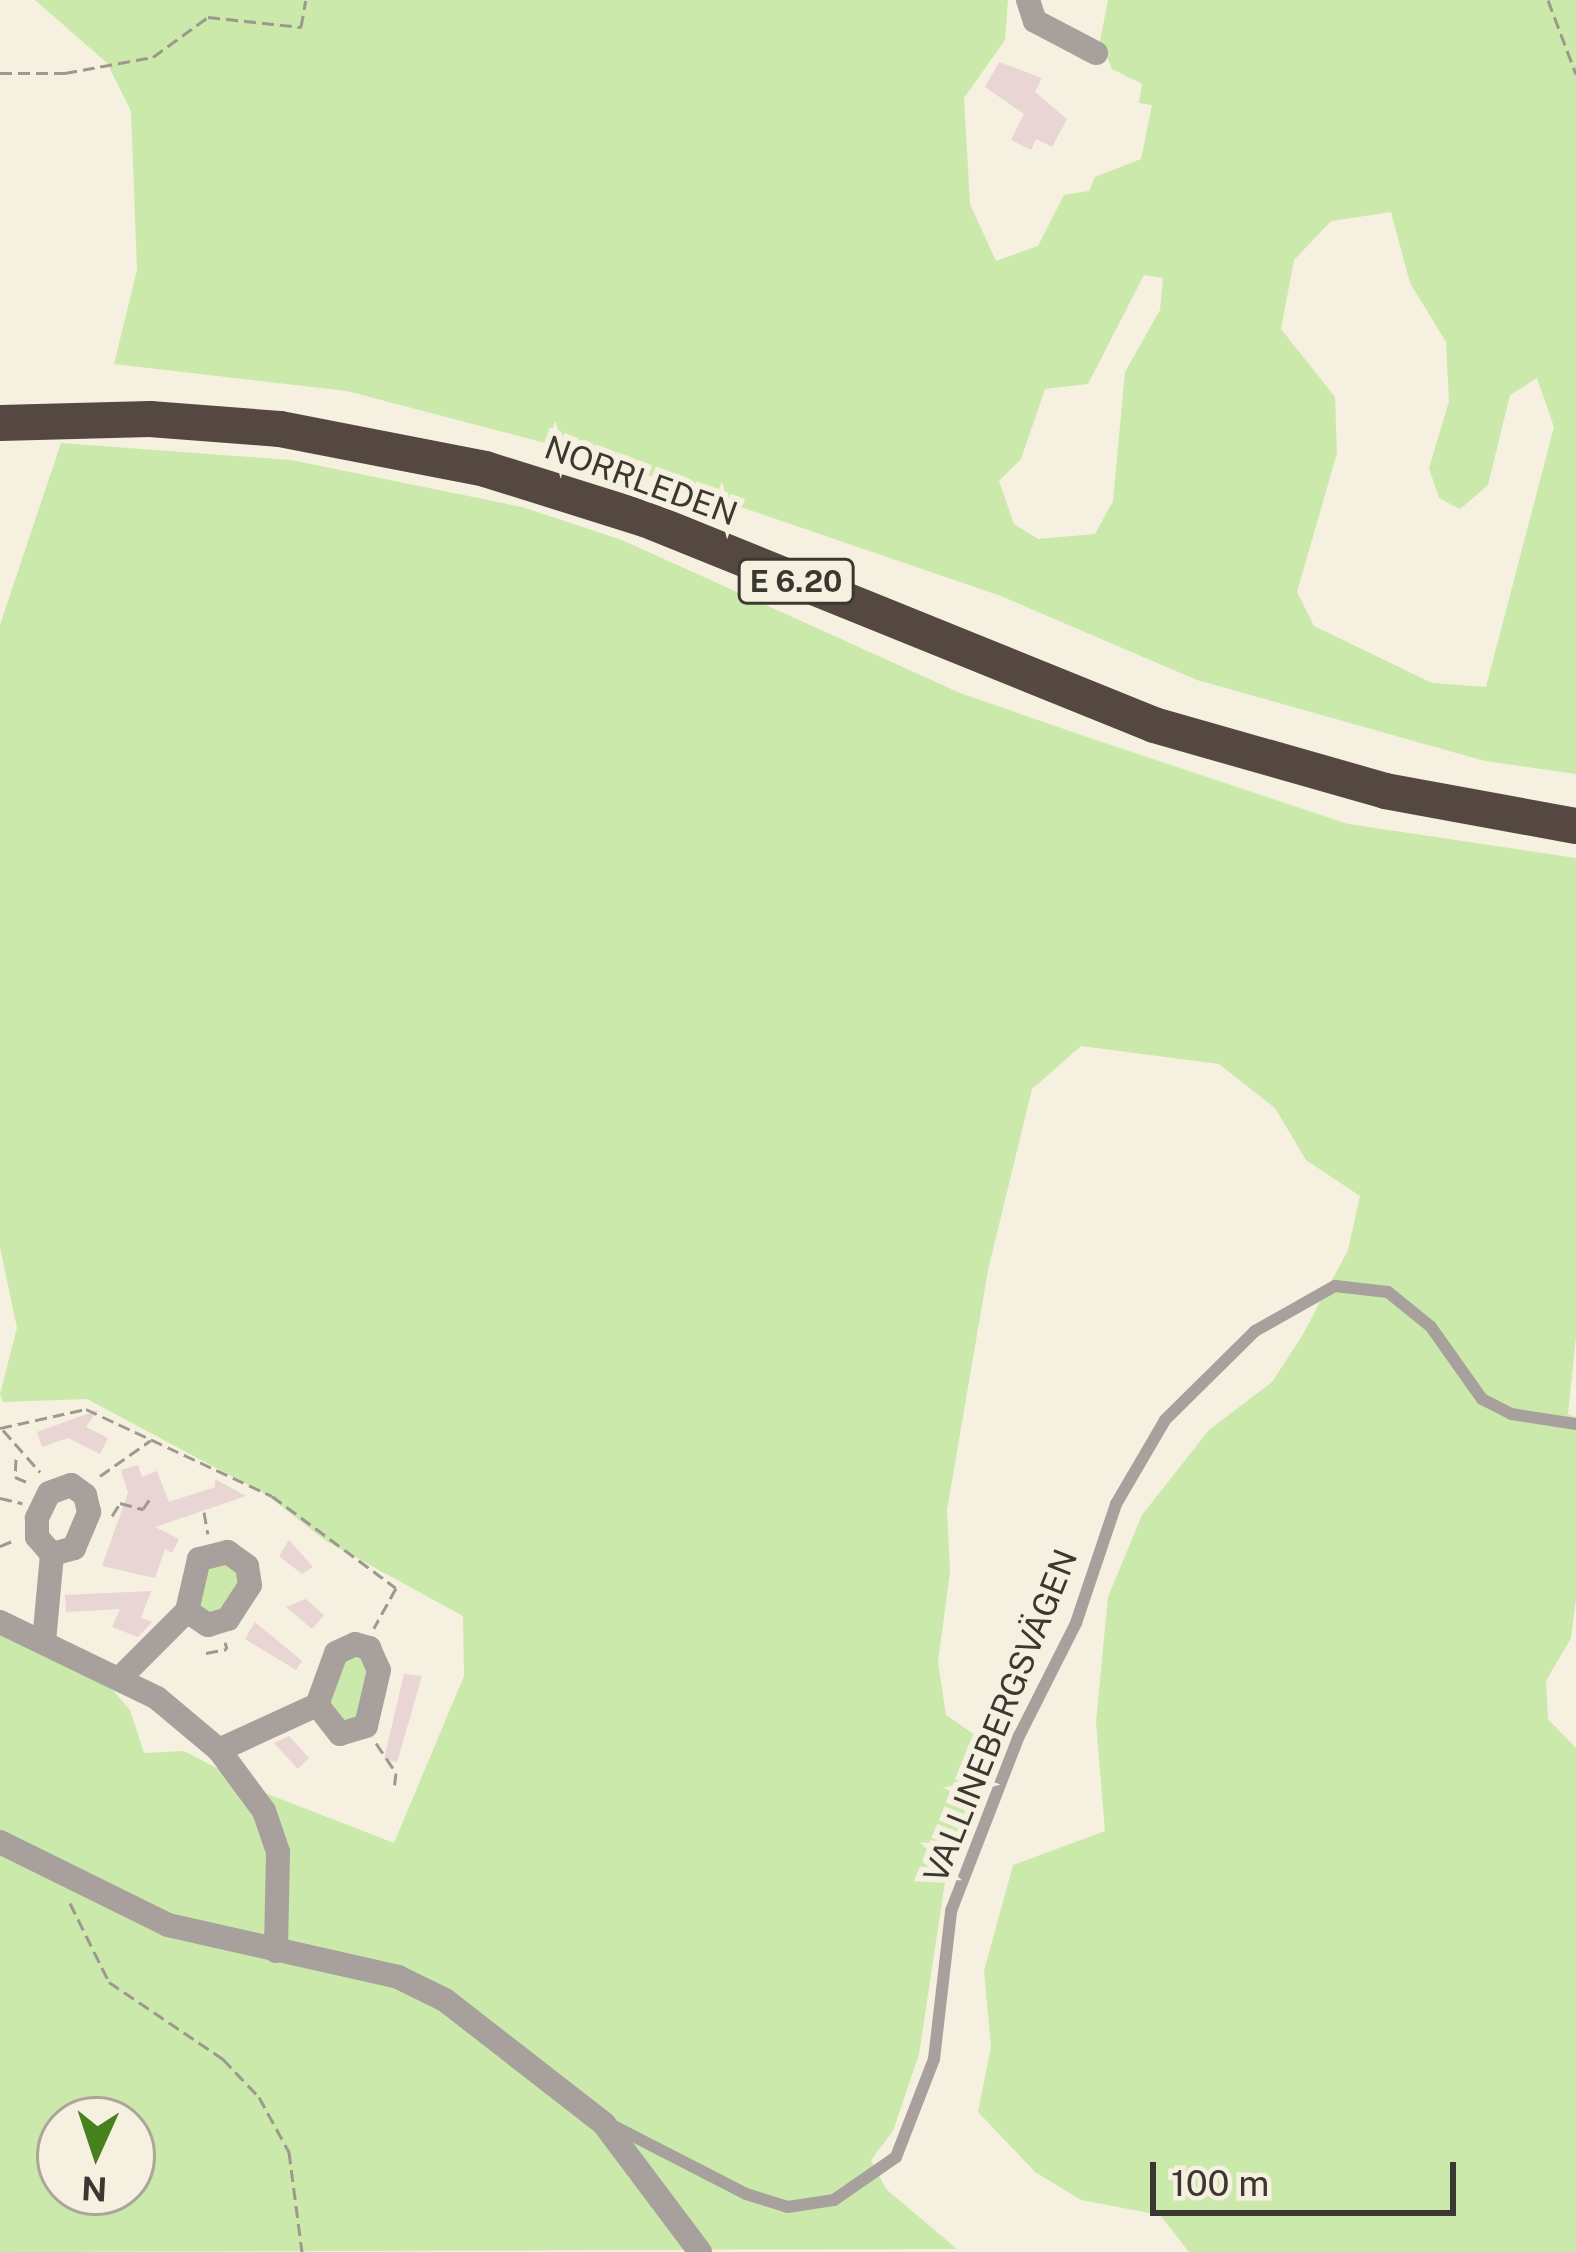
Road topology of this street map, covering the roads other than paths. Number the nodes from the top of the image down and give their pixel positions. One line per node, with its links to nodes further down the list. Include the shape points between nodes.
1 (1028, 0): 2 (street, via 1035,21)
2 (1096, 53)
3 (0, 423): 4 (highway, NORRLEDEN / E 6.20, via 150,419 261,428 485,469 645,519 1154,724 1385,791)
4 (1576, 826)
5 (1576, 1424): 15 (lane, VALLINEBERGSVÄGEN, via 1511,1414 1482,1399 1431,1327 1388,1292 1335,1286 1255,1330 1165,1420 1116,1504 1076,1623 1018,1736 951,1911 934,2059 896,2157 834,2200 788,2207)
6 (52, 1554): 6 (street, via 74,1548 85,1499 52,1490 35,1527); 9 (street)
7 (188, 1611): 10 (street)
8 (0, 1622): 9 (street)
9 (44, 1642): 10 (street)
10 (120, 1678): 12 (street, via 179,1712)
11 (317, 1705): 11 (street, via 336,1653 364,1646 379,1670 372,1716 358,1730 333,1731); 12 (street)
12 (219, 1750): 14 (street, via 264,1811 278,1852)
13 (0, 1842): 14 (street, via 168,1925)
14 (276, 1951): 15 (street, via 398,1977 445,2000)
15 (604, 2124): 16 (street)
16 (700, 2252)

